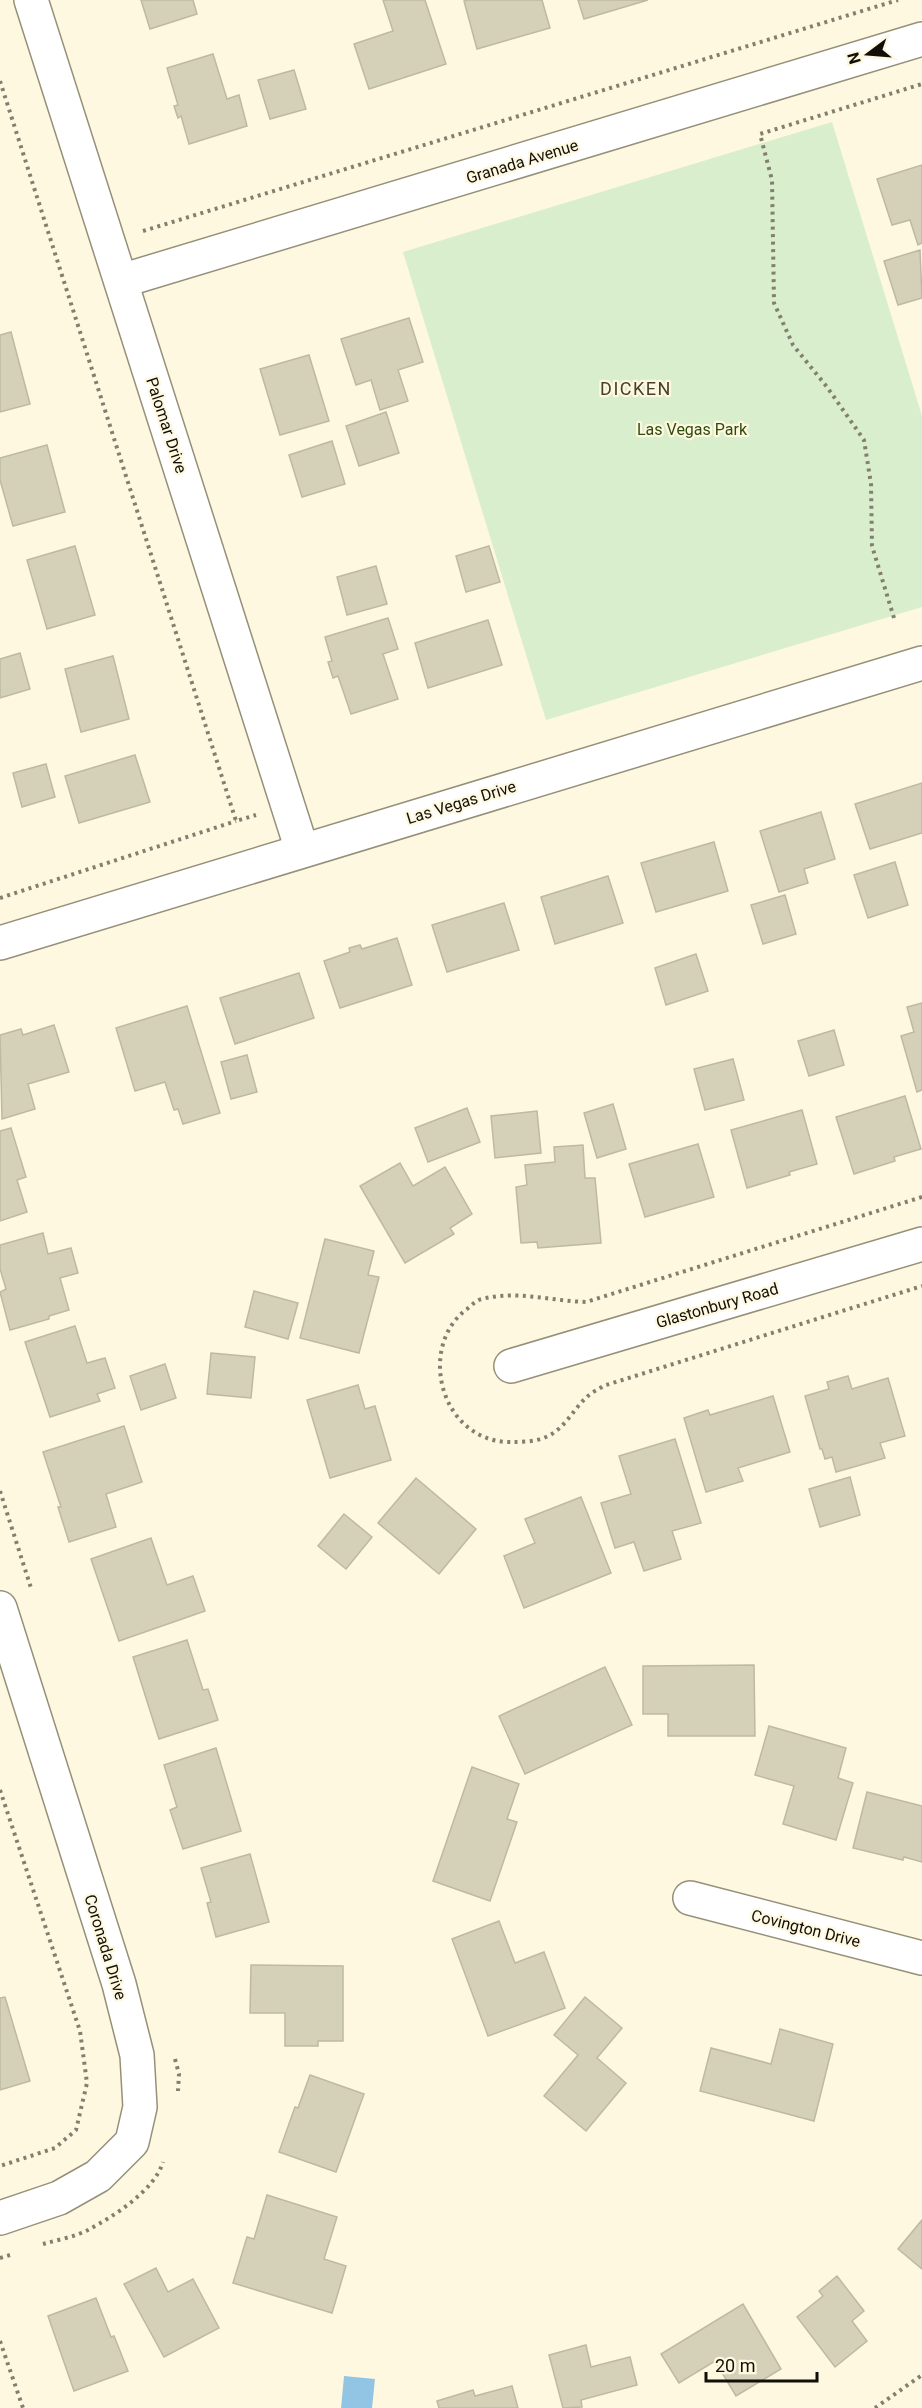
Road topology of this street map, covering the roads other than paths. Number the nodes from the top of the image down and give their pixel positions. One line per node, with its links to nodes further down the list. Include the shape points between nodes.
1 (31, 0): 3 (street, Palomar Drive)
2 (922, 39): 3 (street, Granada Avenue)
3 (121, 281): 5 (street, Palomar Drive)
4 (922, 663): 5 (street, Las Vegas Drive)
5 (302, 850): 6 (street, Las Vegas Drive)
6 (0, 943)
7 (922, 1244): 8 (street, Glastonbury Road)
8 (511, 1366)
9 (0, 1608): 12 (street, Coronada Drive, via 119,1984 137,2055 141,2107 132,2142 98,2176 59,2198)
10 (690, 1898): 11 (street, Covington Drive)
11 (922, 1958)
12 (0, 2218)

